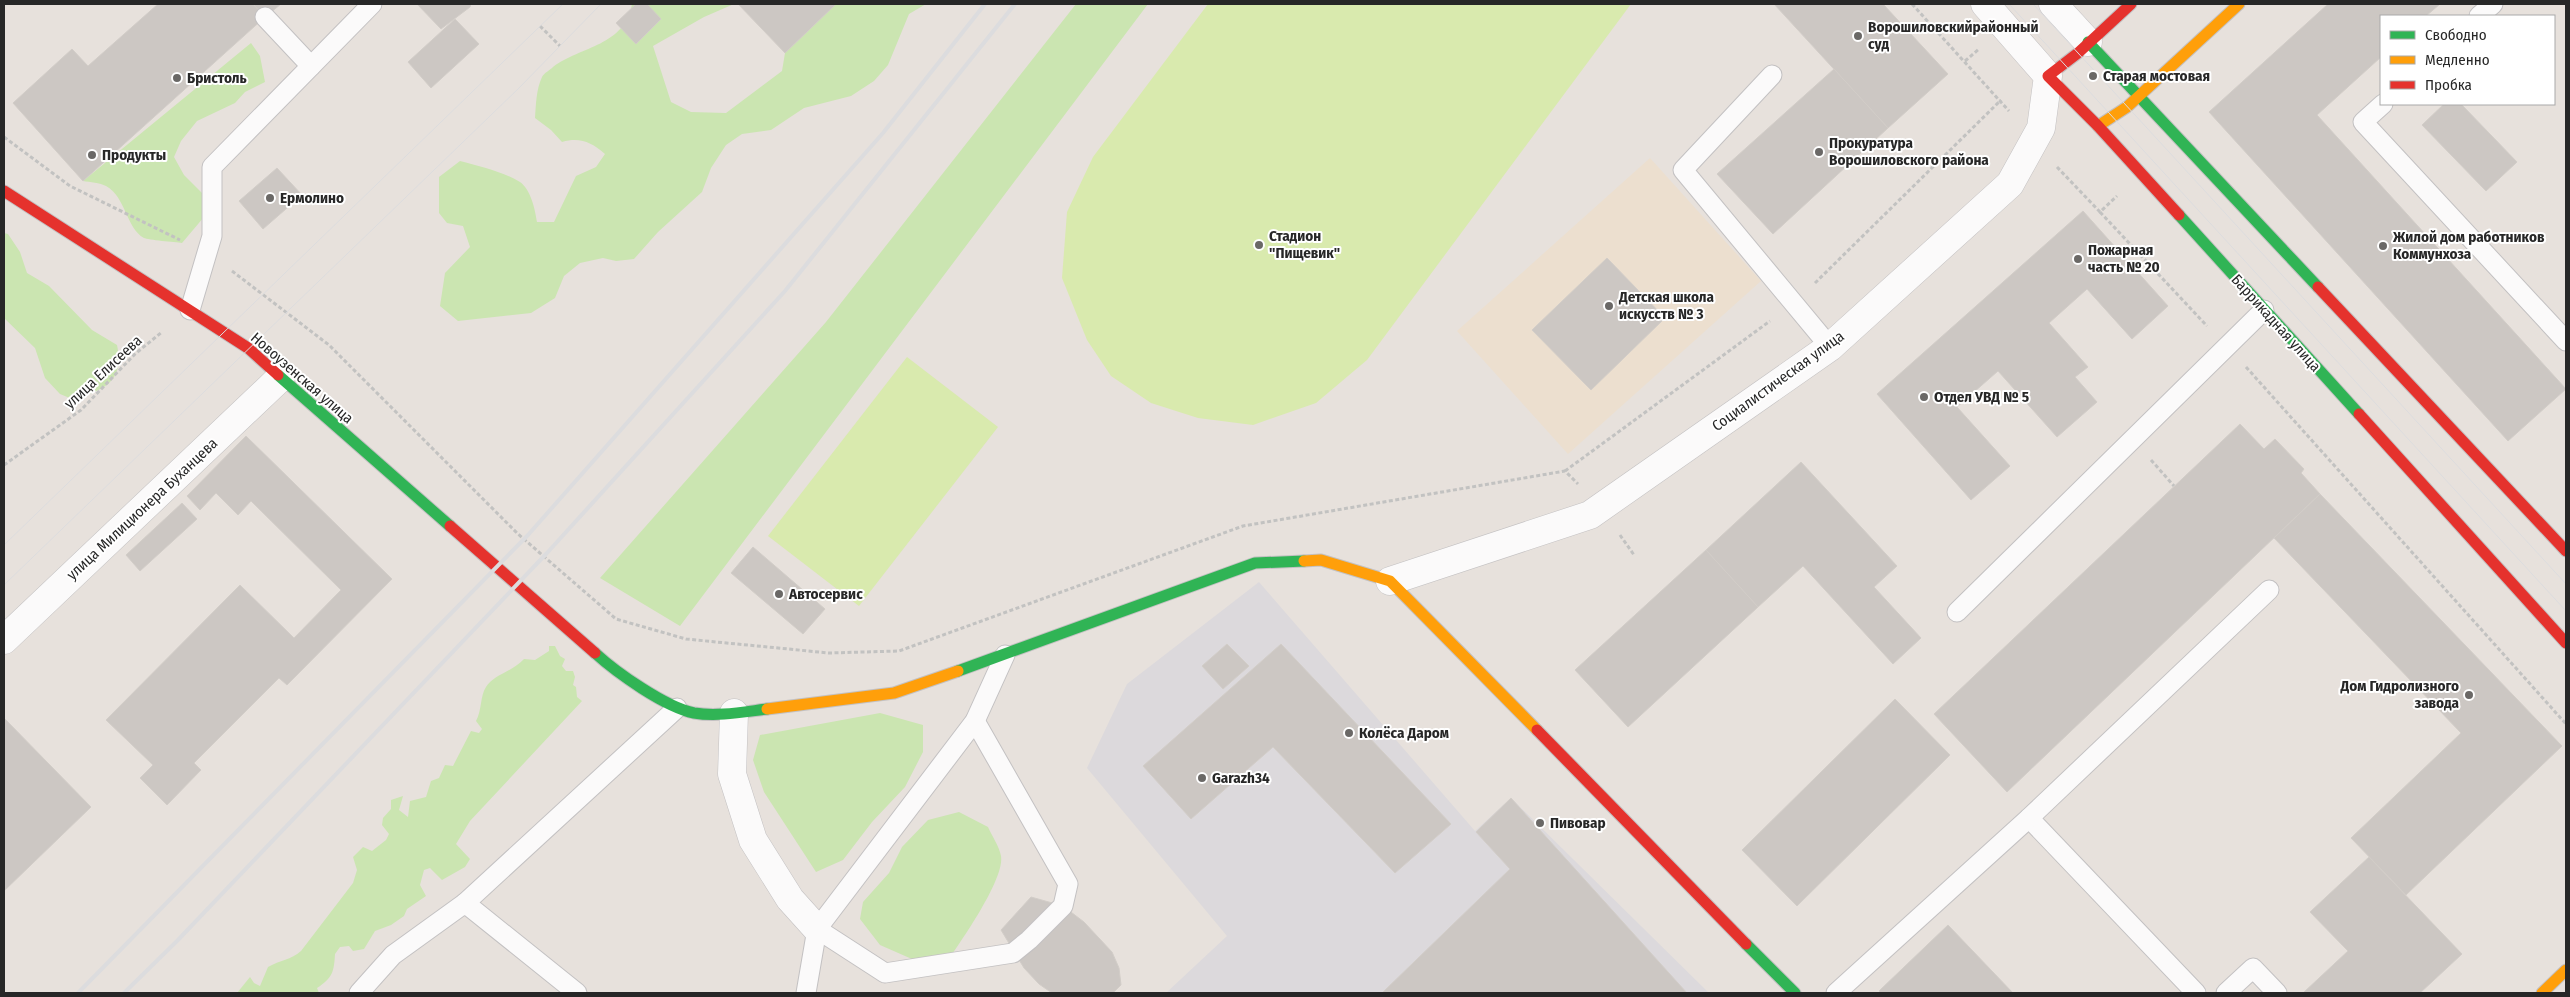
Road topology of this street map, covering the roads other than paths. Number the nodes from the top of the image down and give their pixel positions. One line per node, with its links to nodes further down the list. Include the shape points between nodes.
1 (372, 4): 10 (lane)
2 (1984, 4): 12 (street, Баррикадная улица)
3 (2053, 4): 9 (street)
4 (2131, 4): 9 (street)
5 (2239, 4): 13 (street)
6 (2493, 4): 7 (lane)
7 (2480, 15)
8 (265, 17): 10 (lane)
9 (2088, 42): 12 (street); 13 (street)
10 (311, 66): 17 (lane, via 212,167 212,236)
11 (1772, 75): 20 (lane, via 1683,170)
12 (2048, 76): 15 (street, Баррикадная улица); 20 (street, Социалистическая улица, via 2041,128 2010,184)
13 (2139, 94): 15 (street, via 2127,107); 22 (street)
14 (2382, 105): 19 (lane, via 2363,122)
15 (2098, 126): 18 (street, Баррикадная улица)
16 (4, 191): 17 (street, Новоузенская улица)
17 (190, 310): 21 (street, Новоузенская улица, via 248,348)
18 (2264, 310): 25 (lane); 27 (street, Баррикадная улица)
19 (2566, 341)
20 (1830, 346): 23 (street, Социалистическая улица, via 1590,514)
21 (280, 378): 26 (street, улица Милиционера Буханцева); 29 (street, Новоузенская улица, via 612,668)
22 (2566, 551)
23 (1390, 581): 28 (street, Новоузенская улица, via 1321,560 1255,563); 39 (street)
24 (2269, 590): 32 (lane)
25 (1957, 612)
26 (4, 640)
27 (2566, 643)
28 (1005, 655): 30 (street, Новоузенская улица, via 894,692); 31 (lane)
29 (678, 708): 30 (street, Новоузенская улица, via 695,713); 33 (lane)
30 (734, 713): 34 (street, via 732,774 753,840 790,899)
31 (975, 721): 34 (lane); 34 (lane, via 1068,884 1063,906 1013,953 885,973)
32 (2029, 818): 40 (lane); 41 (lane)
33 (465, 902): 36 (lane, via 393,955); 37 (lane)
34 (817, 929): 38 (lane)
35 (2566, 970): 44 (street)
36 (359, 993)
37 (577, 993)
38 (806, 993)
39 (1795, 993)
40 (1836, 993)
41 (2196, 993)
42 (2226, 993): 43 (lane, via 2253,968)
43 (2277, 993)
44 (2542, 993)

